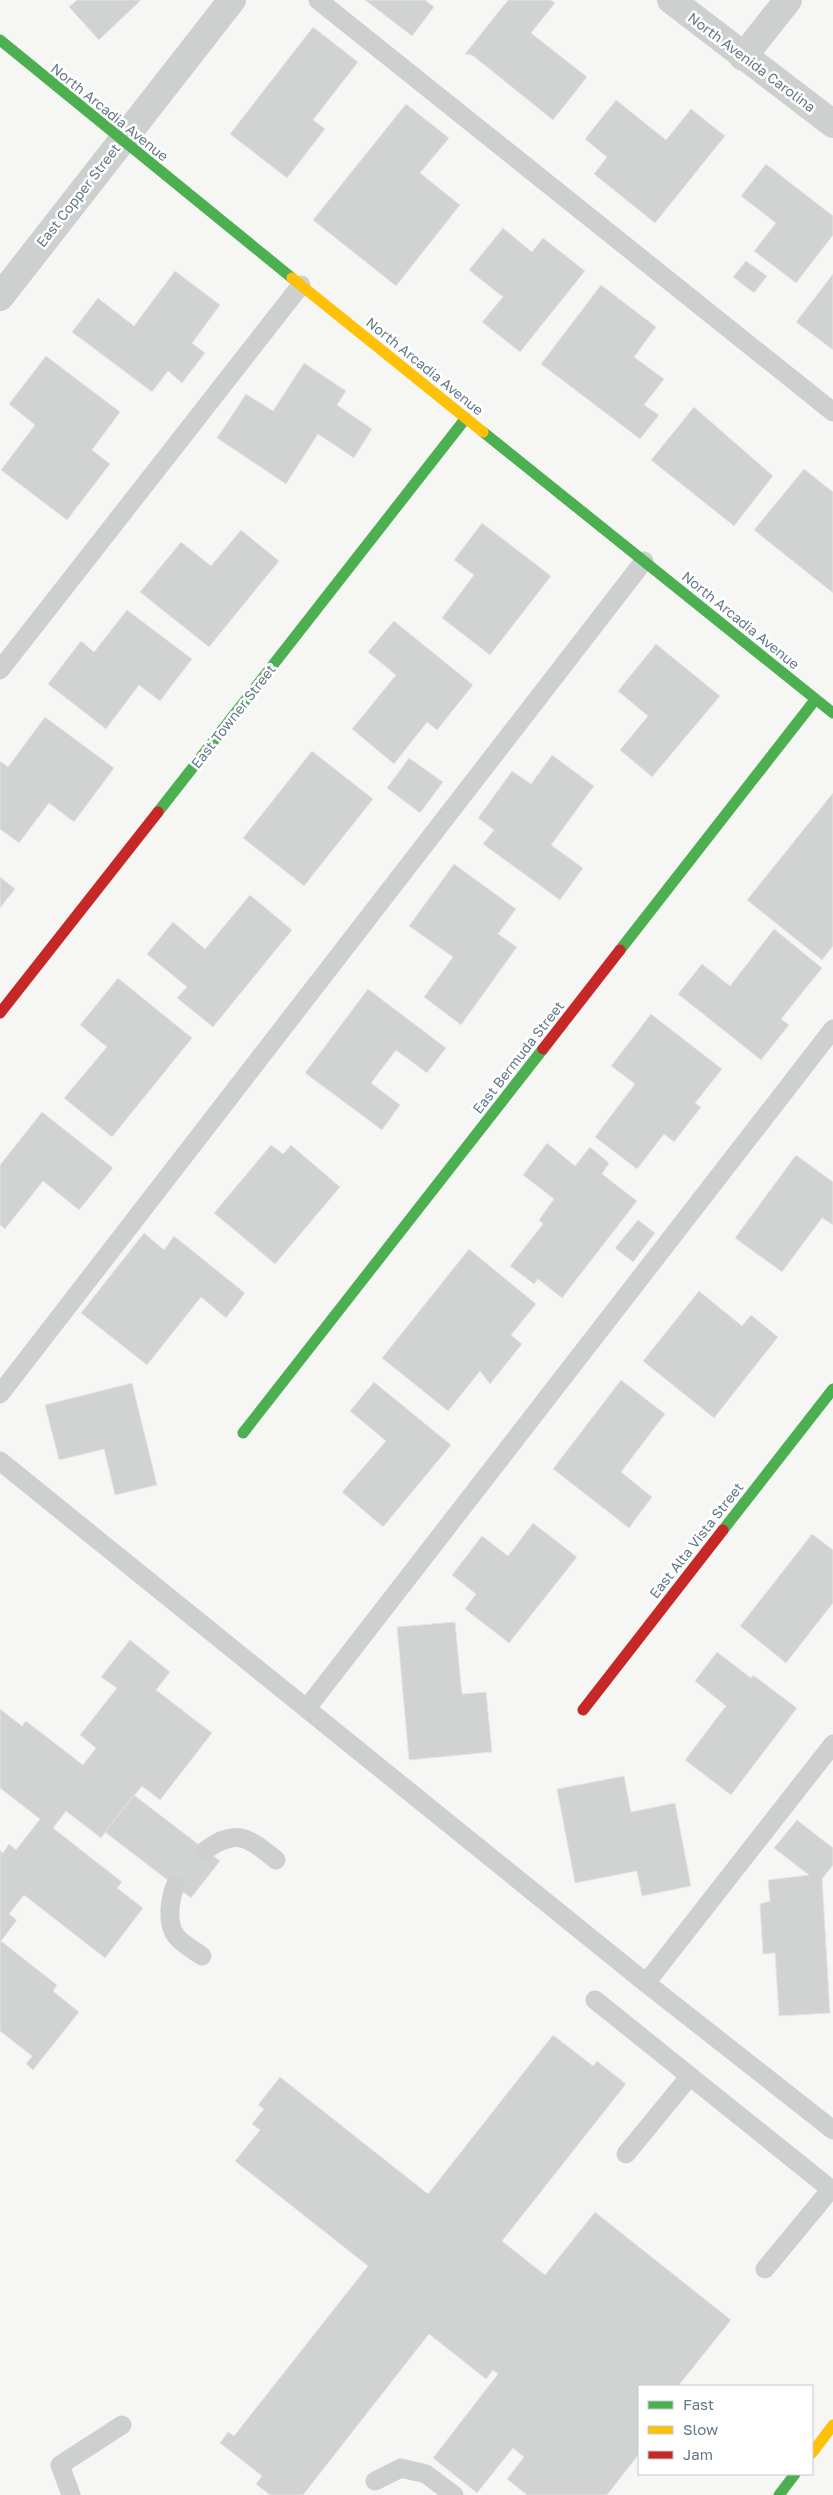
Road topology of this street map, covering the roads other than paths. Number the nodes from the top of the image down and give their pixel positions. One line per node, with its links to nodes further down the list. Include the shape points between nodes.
1 (232, 0): 8 (street, East Copper Street)
2 (318, 0): 11 (lane)
3 (671, 0): 6 (street, North Avenida Carolina)
4 (788, 0): 6 (street)
5 (0, 40): 8 (street, North Arcadia Avenue)
6 (744, 58): 7 (street, North Avenida Carolina)
7 (833, 124)
8 (120, 140): 9 (street, North Arcadia Avenue); 10 (street, East Copper Street)
9 (301, 285): 12 (street, North Arcadia Avenue); 14 (lane)
10 (0, 296)
11 (833, 412)
12 (466, 418): 13 (street, North Arcadia Avenue); 17 (street, East Towner Street)
13 (644, 561): 15 (street, North Arcadia Avenue); 20 (lane)
14 (0, 670)
15 (815, 700): 16 (street, North Arcadia Avenue); 21 (street, East Bermuda Street)
16 (833, 714)
17 (0, 1013)
18 (833, 1029): 23 (lane)
19 (833, 1389): 24 (street, East Alta Vista Street)
20 (0, 1394)
21 (243, 1433)
22 (0, 1461): 23 (lane)
23 (306, 1708): 30 (lane)
24 (583, 1710)
25 (833, 1744): 30 (lane)
26 (206, 1850): 27 (lane, via 230,1837 250,1839)
27 (276, 1860)
28 (175, 1886): 29 (lane, via 170,1900 171,1923 176,1937)
29 (202, 1956)
30 (646, 1983): 33 (lane)
31 (594, 2000): 32 (lane)
32 (690, 2076): 34 (lane); 35 (lane)
33 (833, 2130)
34 (626, 2154)
35 (832, 2190): 36 (lane)
36 (765, 2268)
37 (122, 2425): 42 (lane, via 60,2465)
38 (833, 2425): 39 (street)
39 (813, 2452)
40 (794, 2475): 44 (street)
41 (375, 2481): 43 (lane, via 401,2468 426,2474)
42 (71, 2495)
43 (454, 2495)
44 (779, 2495)

